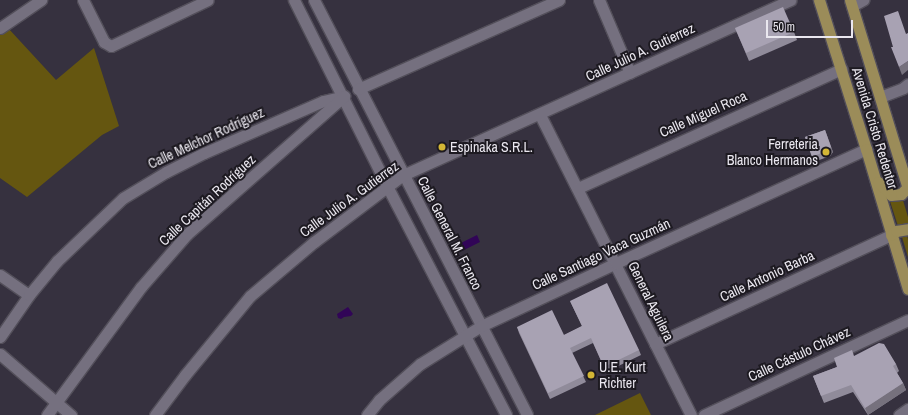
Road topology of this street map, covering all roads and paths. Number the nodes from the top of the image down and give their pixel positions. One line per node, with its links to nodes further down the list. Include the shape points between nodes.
1 (41, 0): 12 (street)
2 (83, 0): 3 (street, via 104,42 111,46)
3 (208, 0)
4 (294, 0): 17 (street)
5 (314, 0): 16 (street, Calle General M. Franco)
6 (559, 0): 16 (street)
7 (599, 0): 14 (street)
8 (790, 0): 14 (street, Calle Julio A. Gutierrez)
9 (819, 0): 13 (main road, Avenida Cristo Redentor)
10 (863, 0): 11 (street)
11 (851, 3): 18 (main road, Avenida Cristo Redentor)
12 (0, 28)
13 (841, 69): 20 (main road, Avenida Cristo Redentor); 24 (street, Calle Miguel Roca)
14 (630, 73): 19 (street, Calle Julio A. Gutierrez)
15 (908, 84): 18 (street)
16 (358, 89): 22 (street, Calle General M. Franco)
17 (344, 96): 23 (street); 31 (street, Calle Melchor Rodríguez, via 323,101 204,153 123,198 57,261); 38 (street, Calle Capitán Rodríguez, via 187,234 142,287)
18 (880, 97): 25 (main road, Avenida Cristo Redentor)
19 (540, 115): 22 (street, Calle Julio A. Gutierrez); 24 (street, General Aguilera)
20 (866, 149): 21 (main road, Avenida Cristo Redentor); 28 (street, Calle Santiago Vaca Guzmán)
21 (872, 169): 25 (main road, via 888,194 901,194); 27 (main road, Avenida Cristo Redentor)
22 (403, 175): 23 (street, Calle Julio A. Gutierrez); 33 (street, Calle General M. Franco)
23 (387, 186): 35 (street); 42 (street, Calle Julio A. Gutierrez, via 314,242 250,296 185,374)
24 (578, 188): 28 (street, General Aguilera)
25 (908, 188)
26 (908, 228): 27 (main road)
27 (891, 235): 30 (main road, Avenida Cristo Redentor); 36 (street, Calle Antonio Barba)
28 (616, 263): 33 (street, Calle Santiago Vaca Guzmán); 36 (street, General Aguilera)
29 (0, 275): 31 (street)
30 (908, 289)
31 (29, 295): 34 (street, Calle Melchor Rodríguez)
32 (908, 320): 47 (street, Calle Cástulo Chávez)
33 (482, 326): 35 (street, Calle Santiago Vaca Guzmán); 45 (street, Calle General M. Franco)
34 (0, 337)
35 (464, 337): 43 (street, Calle Santiago Vaca Guzmán, via 420,364 379,400); 44 (street)
36 (655, 344): 46 (street, General Aguilera)
37 (0, 354): 38 (street)
38 (57, 402): 40 (street, Calle Capitán Rodríguez); 41 (street)
39 (908, 409): 48 (street)
40 (47, 415)
41 (71, 415)
42 (155, 415)
43 (368, 415)
44 (506, 415)
45 (526, 415)
46 (691, 415)
47 (704, 415)
48 (899, 415)

